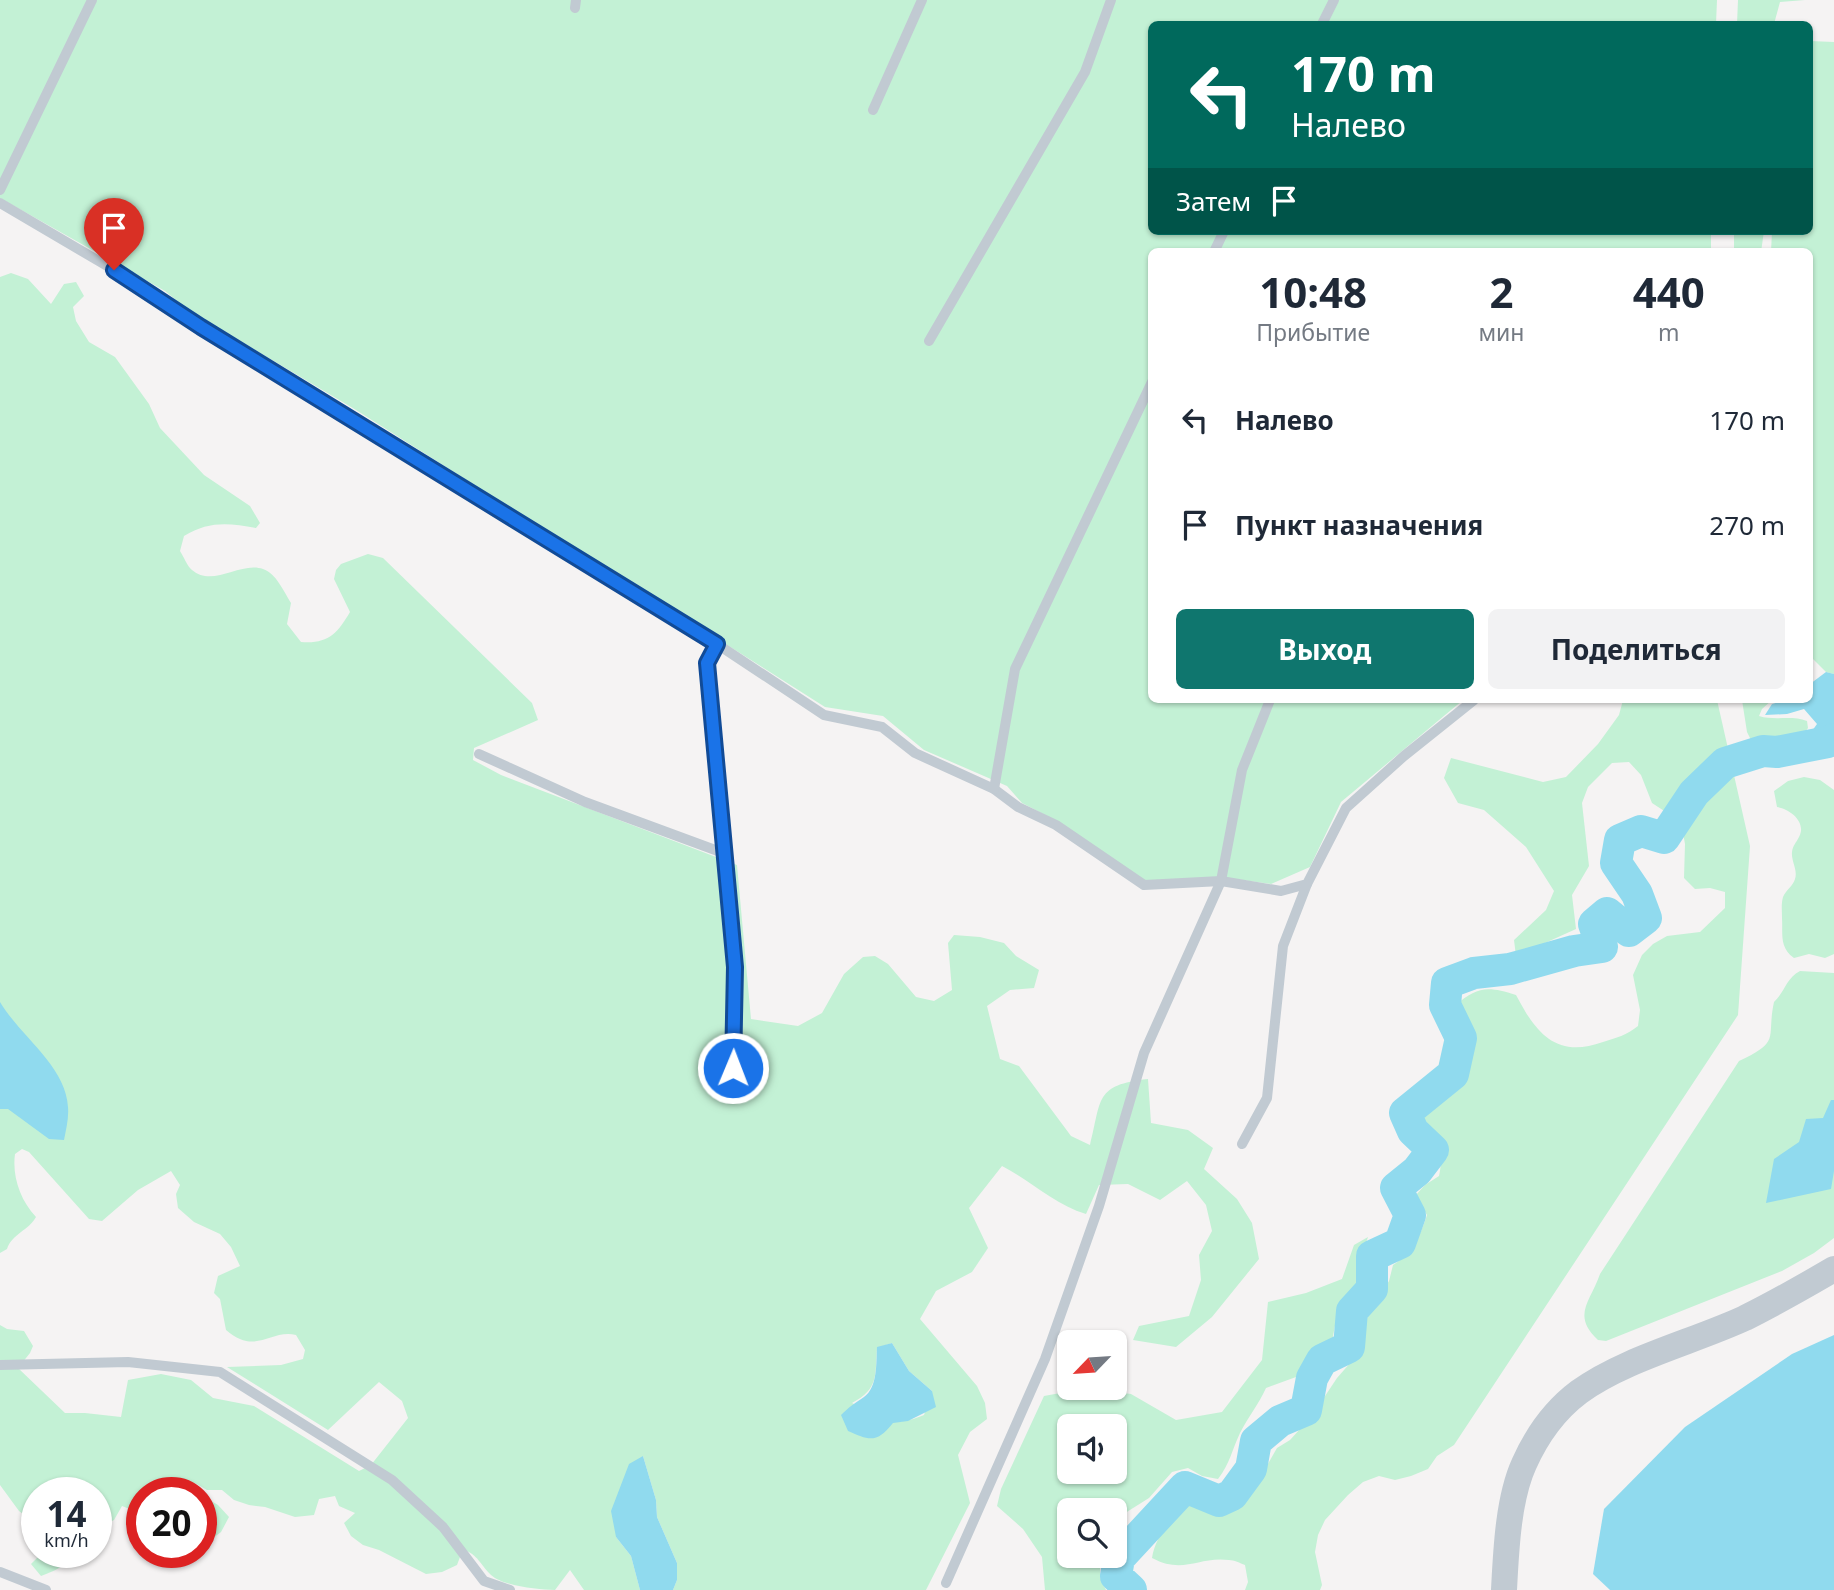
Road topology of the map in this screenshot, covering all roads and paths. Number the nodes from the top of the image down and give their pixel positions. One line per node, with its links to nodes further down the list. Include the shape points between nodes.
1 (92, 0): 7 (lane)
2 (922, 0): 6 (lane)
3 (1111, 0): 9 (lane, via 1085,72)
4 (1334, 0): 5 (lane)
5 (1324, 21)
6 (873, 110)
7 (0, 190)
8 (0, 203): 11 (lane)
9 (929, 341)
10 (1148, 390): 15 (lane, via 1015,669)
11 (717, 644): 15 (lane, via 824,715 882,727 915,753); 16 (lane, via 707,663)
12 (1269, 703): 17 (lane, via 1241,770)
13 (1470, 703): 18 (lane, via 1346,808)
14 (479, 754): 16 (lane, via 585,802)
15 (994, 789): 17 (lane, via 1144,886)
16 (726, 854): 19 (lane, via 735,967)
17 (1220, 881): 18 (lane, via 1281,891); 24 (lane, via 1144,1053 1100,1206 1045,1359)
18 (1307, 884): 20 (lane, via 1283,946 1267,1098)
19 (733, 1068)
20 (1242, 1144)
21 (1834, 1269): 27 (street, via 1745,1317 1604,1378 1578,1392 1556,1413 1523,1466 1506,1542)
22 (0, 1365): 26 (lane, via 128,1362 220,1372 392,1480 443,1527 484,1581)
23 (0, 1572): 25 (lane)
24 (946, 1583)
25 (46, 1590)
26 (510, 1590)
27 (1504, 1590)

